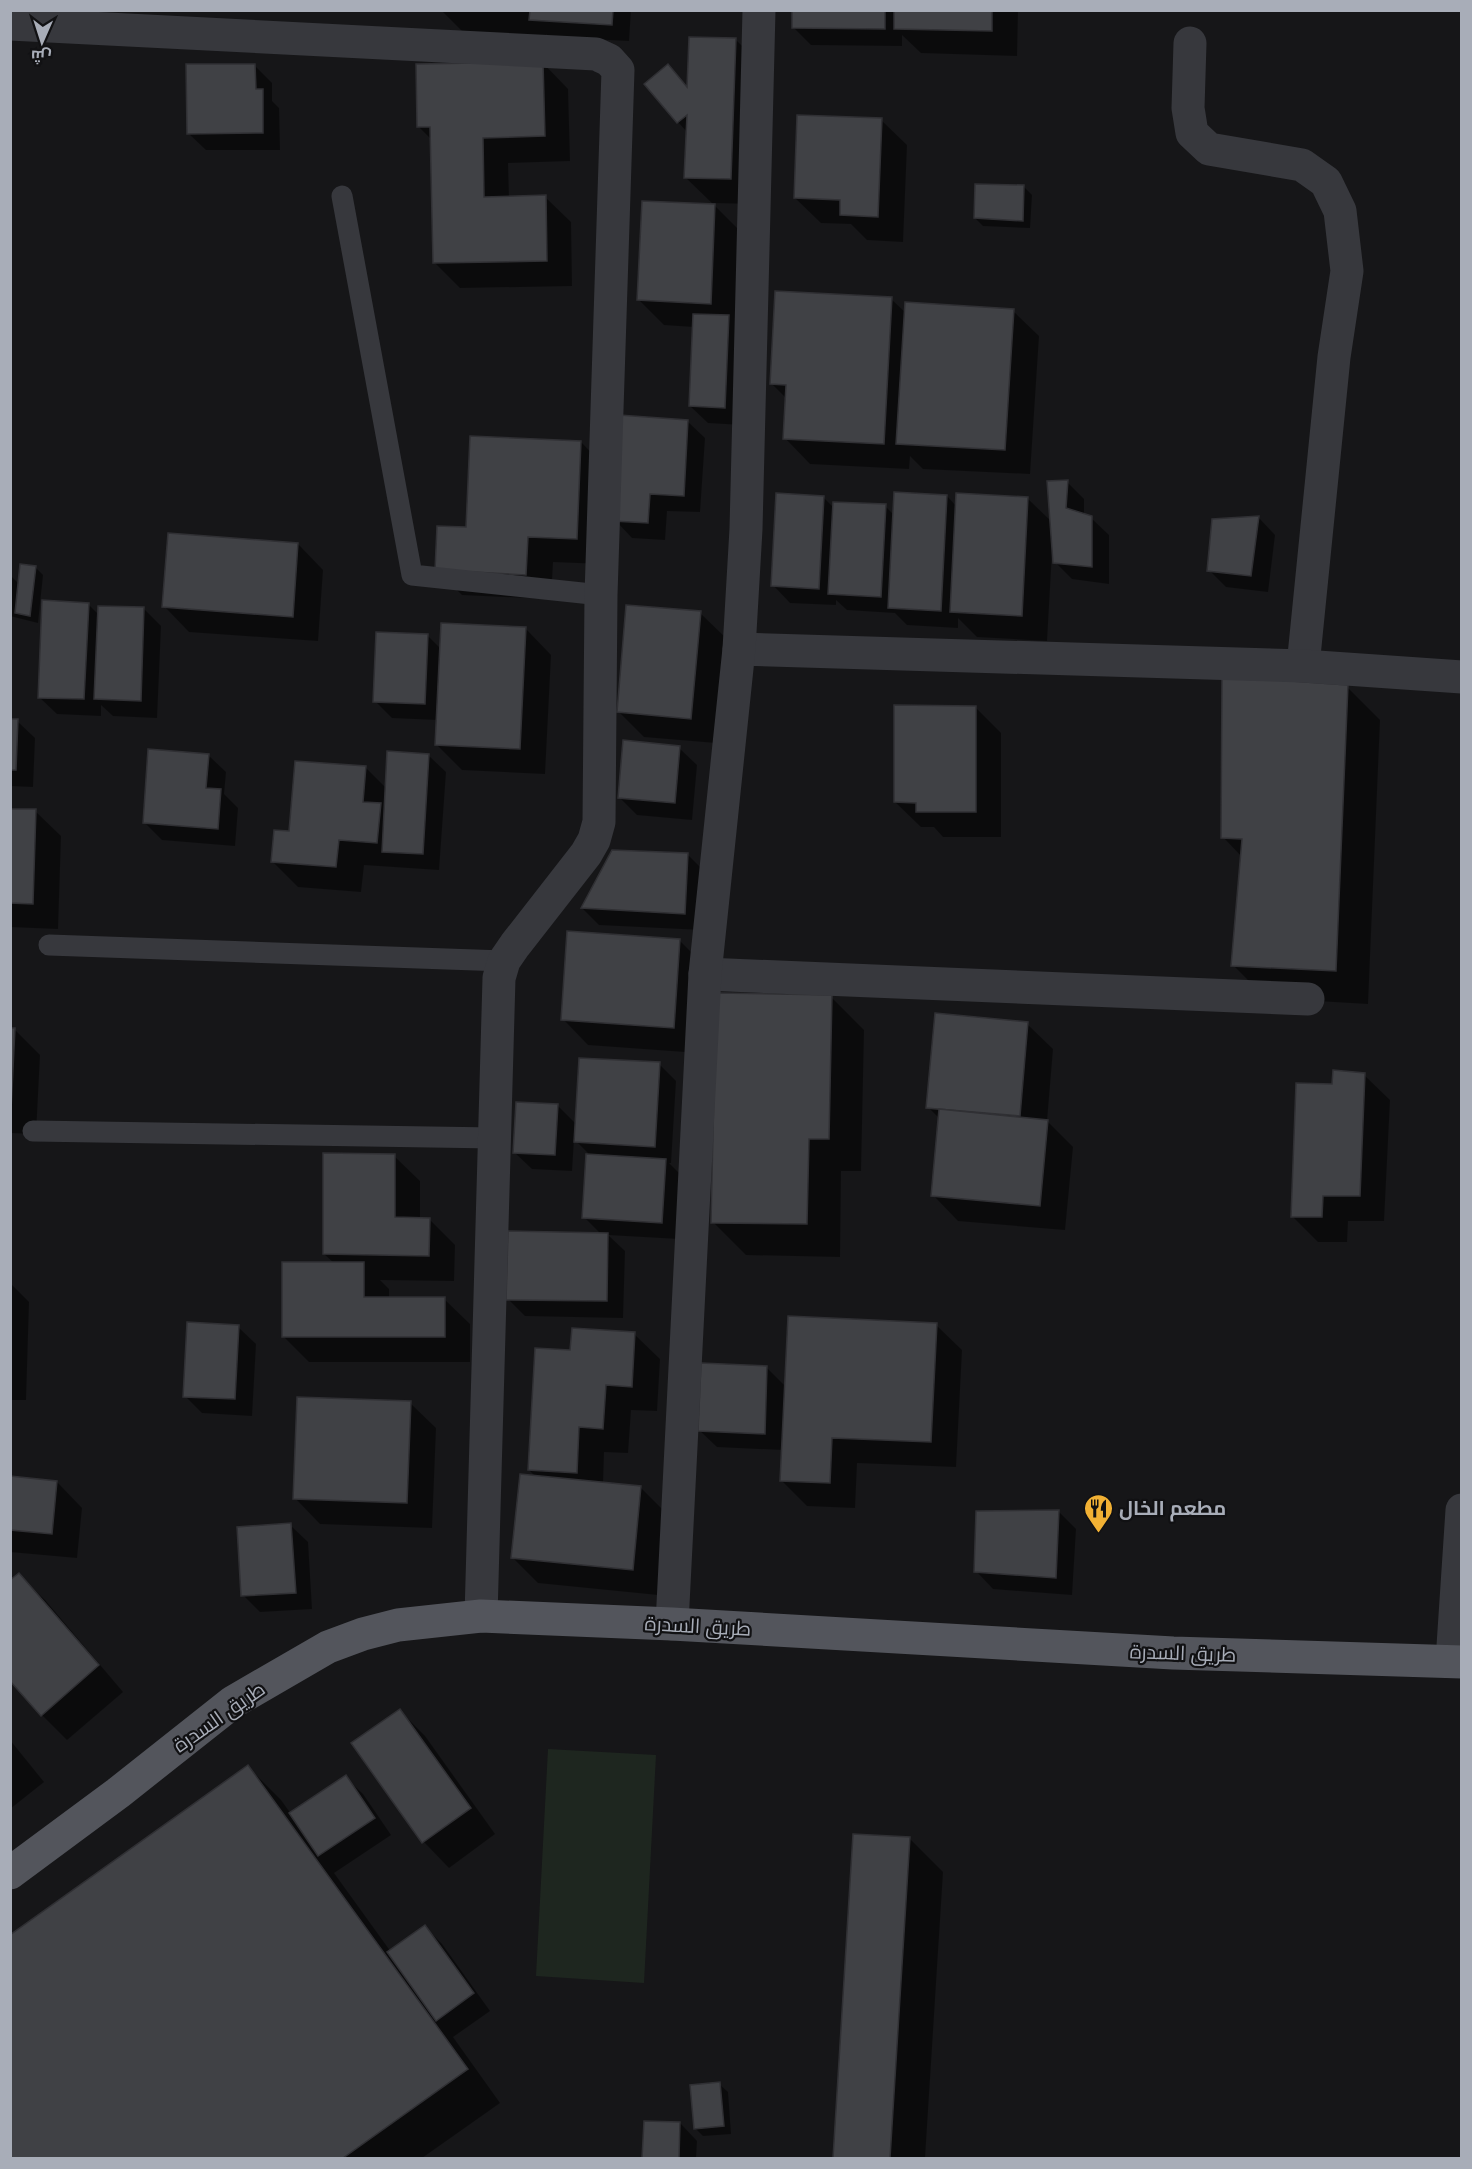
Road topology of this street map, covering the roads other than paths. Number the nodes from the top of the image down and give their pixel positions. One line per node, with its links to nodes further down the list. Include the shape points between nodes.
1 (759, 10): 6 (street, via 746,529)
2 (10, 24): 5 (street, via 596,54 609,60 618,70)
3 (1190, 44): 7 (street, via 1188,108 1192,133 1209,149 1302,165 1326,182 1340,211 1347,271 1334,357)
4 (342, 196): 5 (lane, via 412,575)
5 (602, 595): 10 (street, via 599,822 586,854)
6 (739, 649): 7 (street); 11 (street)
7 (1303, 666): 8 (street)
8 (1461, 677)
9 (49, 945): 10 (lane)
10 (504, 961): 14 (street, via 499,978)
11 (705, 974): 12 (street); 17 (street)
12 (1308, 999)
13 (33, 1131): 14 (lane)
14 (495, 1138): 16 (street)
15 (1461, 1510): 18 (street)
16 (481, 1616): 17 (main road, طريق السدرة); 19 (main road, طريق السدرة, via 398,1625 328,1647 233,1702)
17 (672, 1624): 18 (main road, طريق السدرة, via 1173,1653)
18 (1457, 1662)
19 (10, 1873)

